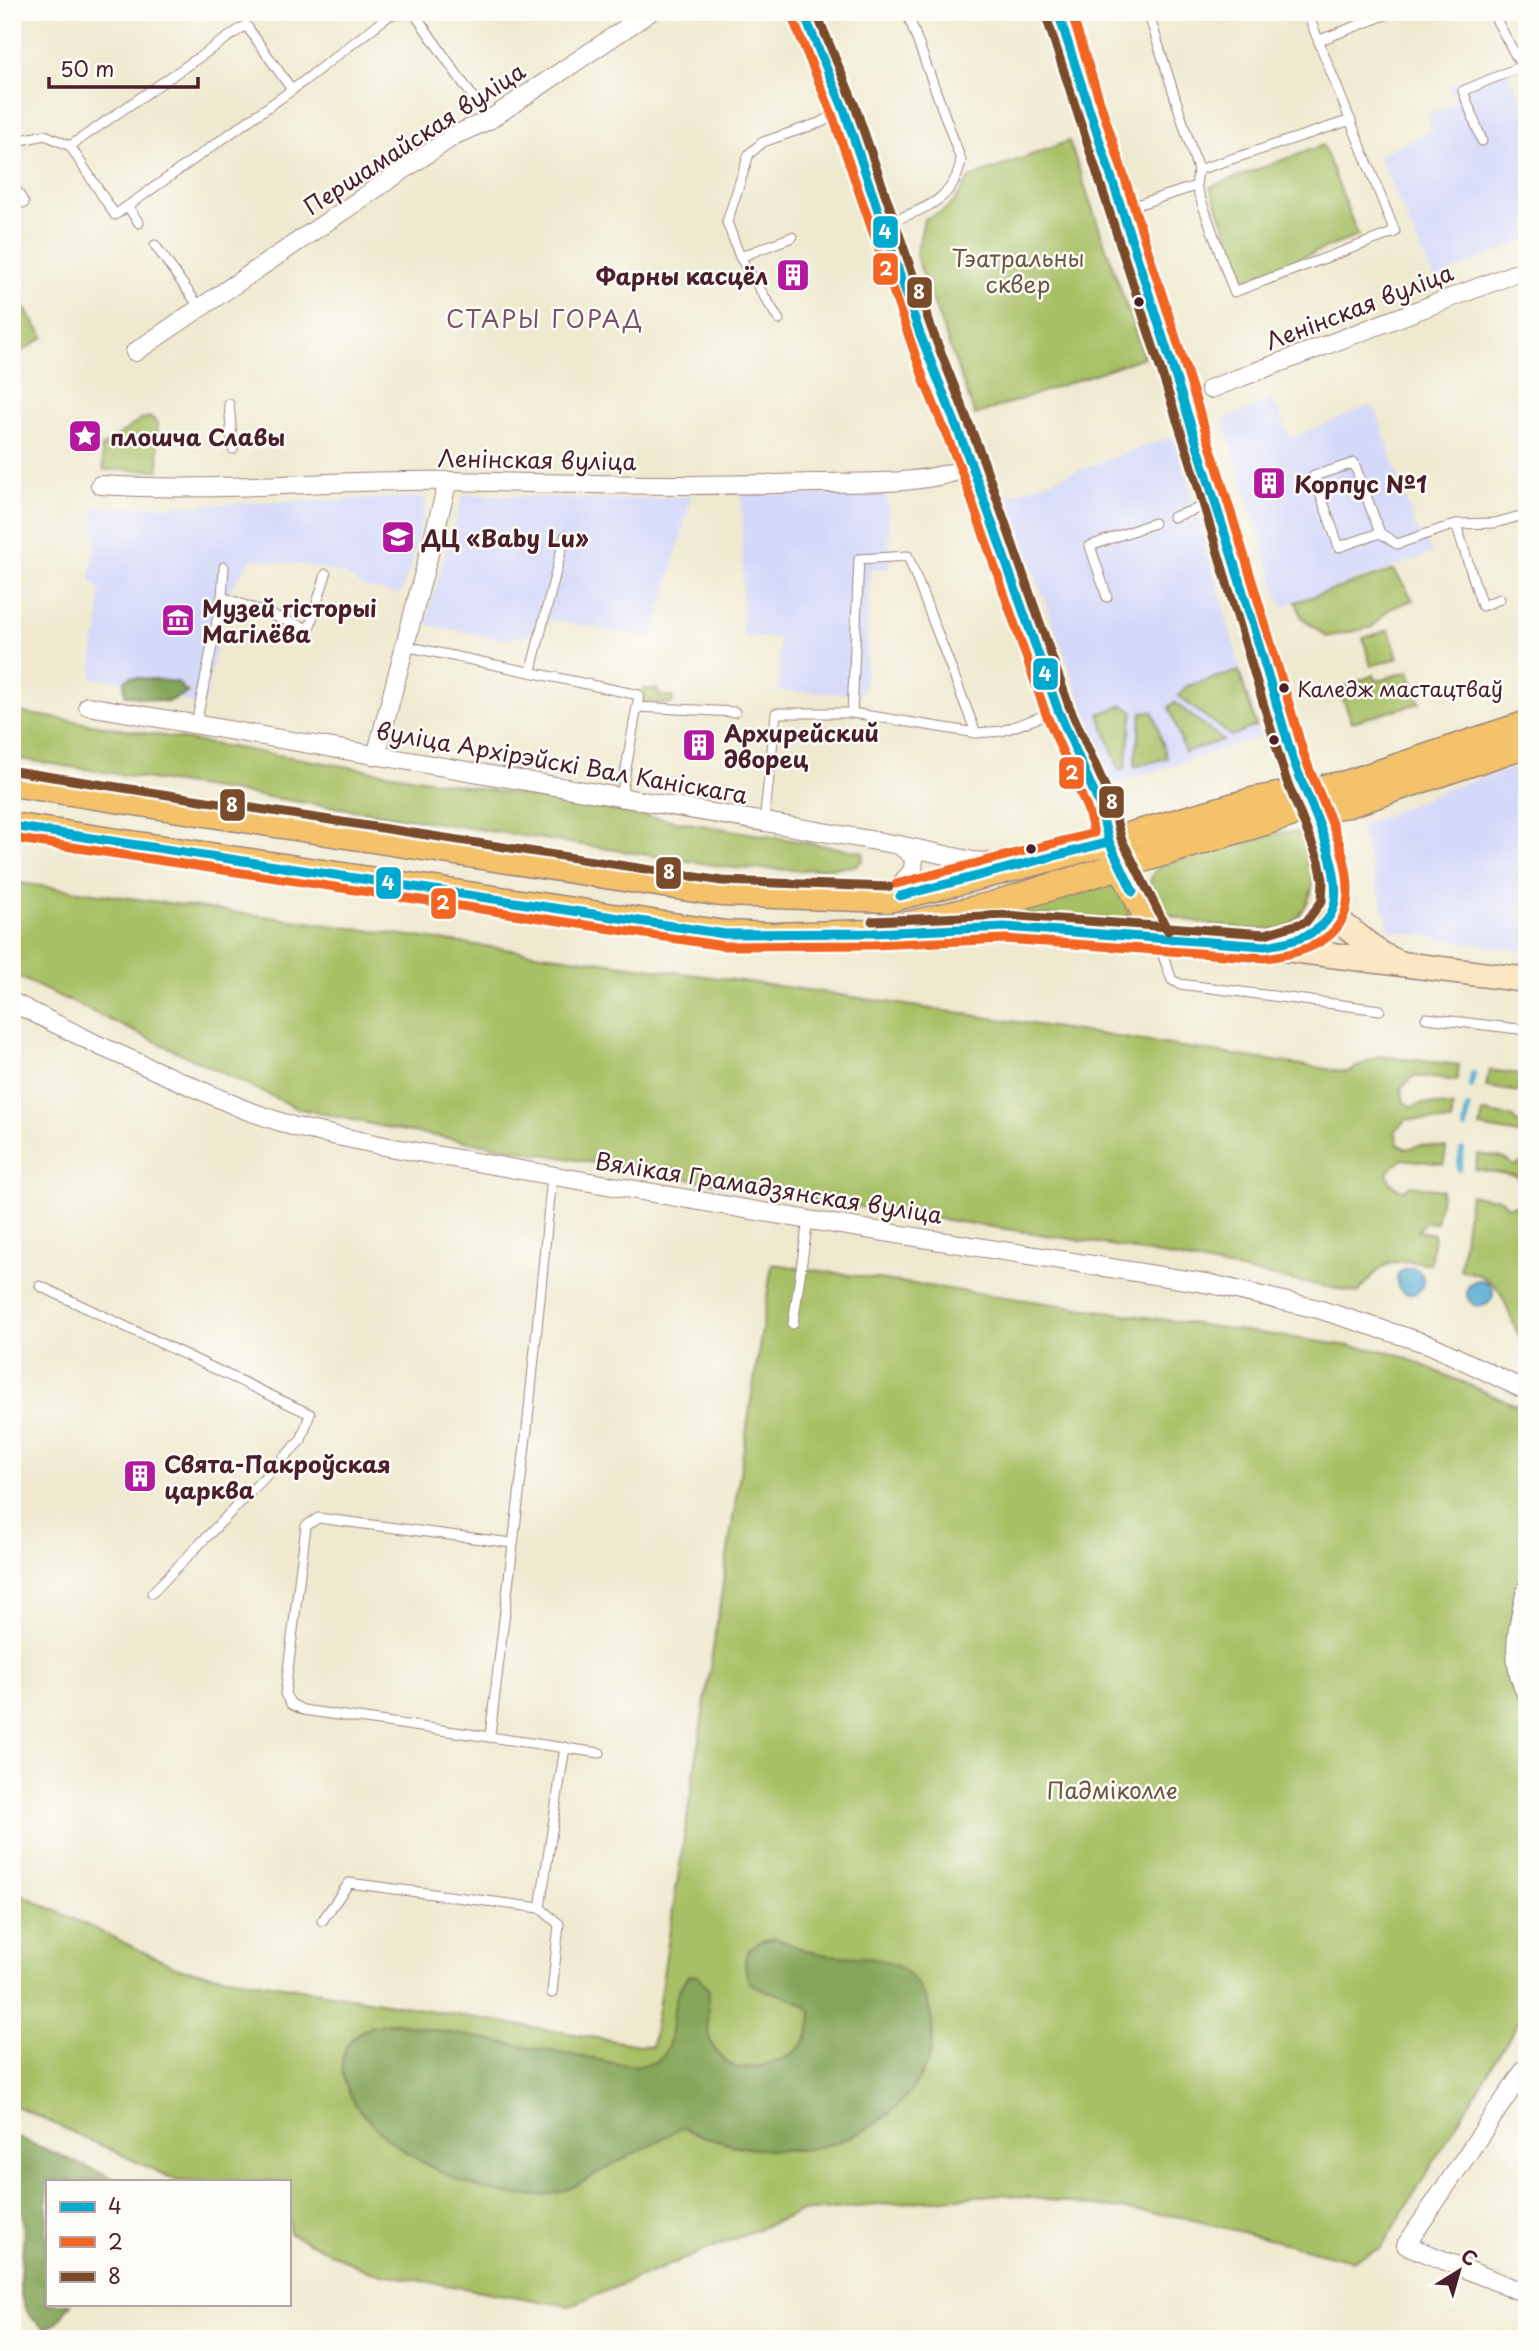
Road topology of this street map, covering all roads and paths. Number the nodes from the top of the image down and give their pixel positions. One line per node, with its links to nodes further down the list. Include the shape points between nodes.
1 (650, 12): 15 (street, Першамайская вуліца)
2 (803, 12): 14 (main road)
3 (907, 12): 27 (lane, via 961,160 959,177 939,200)
4 (1058, 12): 25 (main road)
5 (1148, 12): 20 (lane)
6 (1307, 12): 10 (lane)
7 (1393, 12): 10 (lane)
8 (1492, 12): 11 (lane)
9 (389, 14): 13 (lane); 15 (lane, via 414,13)
10 (1320, 40): 16 (lane)
11 (1522, 66): 12 (lane); 17 (lane, via 1463,91)
12 (1527, 76)
13 (292, 90): 19 (lane, via 246,25); 24 (lane)
14 (844, 109): 27 (main road); 30 (lane, via 822,122 763,142 749,154 727,222)
15 (489, 120): 32 (street, Першамайская вуліца, via 454,135)
16 (1351, 120): 20 (lane); 22 (lane, via 1395,232 1234,292)
17 (1482, 141)
18 (12, 142): 19 (lane, via 45,135)
19 (70, 146): 24 (lane, via 115,215)
20 (1198, 170): 22 (lane)
21 (12, 182): 23 (lane)
22 (1196, 186): 25 (lane)
23 (24, 203)
24 (128, 207): 26 (lane)
25 (1122, 209): 41 (main road)
26 (139, 223)
27 (881, 225): 38 (main road)
28 (792, 237): 30 (lane)
29 (155, 245): 32 (lane)
30 (740, 257): 33 (lane)
31 (1527, 268): 35 (street, Ленінская вуліца)
32 (200, 308): 34 (street, Першамайская вуліца)
33 (779, 320)
34 (135, 352)
35 (1210, 389)
36 (229, 404): 37 (lane)
37 (233, 449)
38 (972, 466): 39 (street, Ленінская вуліца, via 895,481 652,486); 57 (main road)
39 (448, 481): 40 (street, Ленінская вуліца, via 202,489); 53 (street)
40 (100, 485)
41 (1216, 503): 43 (lane); 67 (main road)
42 (1527, 514): 45 (lane, via 1495,523)
43 (1173, 517)
44 (1154, 523): 51 (lane, via 1090,546)
45 (1456, 524): 46 (lane, via 1397,544); 52 (lane, via 1482,606)
46 (1380, 533): 46 (lane, via 1339,547 1314,476 1354,463)
47 (565, 536): 54 (lane)
48 (223, 567): 50 (lane)
49 (326, 574): 50 (lane, via 309,629)
50 (222, 597): 60 (lane)
51 (1107, 597)
52 (1500, 599)
53 (405, 646): 54 (lane); 64 (street)
54 (531, 670): 56 (lane, via 639,695)
55 (88, 706): 60 (street, вуліца Архірэйскі Вал Каніскага)
56 (637, 707): 58 (lane); 66 (lane)
57 (1058, 710): 62 (lane, via 1002,731); 71 (main road, via 1099,804)
58 (735, 712)
59 (852, 713): 62 (lane); 62 (lane, via 859,559 908,556); 68 (lane, via 776,713)
60 (196, 724): 64 (street, вуліца Архірэйскі Вал Каніскага)
61 (1527, 724): 67 (main road)
62 (976, 733)
63 (1527, 744): 67 (main road, via 1349,804)
64 (376, 756): 66 (street, вуліца Архірэйскі Вал Каніскага)
65 (12, 783): 73 (main road, via 721,893)
66 (621, 797): 68 (street, вуліца Архірэйскі Вал Каніскага)
67 (1306, 799): 71 (main road); 74 (main road, via 1330,856 1337,891)
68 (764, 822): 70 (street, вуліца Архірэйскі Вал Каніскага)
69 (12, 826): 75 (main road, via 725,934)
70 (899, 845): 72 (street, вуліца Архірэйскі Вал Каніскага, via 973,861); 73 (street, via 915,857 913,870)
71 (1114, 853): 72 (main road); 75 (main road, via 989,906); 76 (main road)
72 (1027, 864): 73 (main road)
73 (889, 899)
74 (1330, 914): 77 (main road, via 1298,942); 78 (main road, via 1381,955)
75 (873, 933): 76 (main road, via 1005,927)
76 (1157, 937): 77 (main road); 81 (lane, via 1166,968 1180,984)
77 (1265, 946): 78 (main road)
78 (1405, 965): 79 (main road)
79 (1527, 980)
80 (12, 1002): 84 (street, Вялікая Грамадзянская вуліца, via 100,1046 295,1128)
81 (1380, 1010)
82 (1426, 1018): 83 (lane)
83 (1527, 1030)
84 (552, 1176): 85 (street, Вялікая Грамадзянская вуліца); 89 (lane)
85 (808, 1220): 87 (lane); 88 (street, Вялікая Грамадзянская вуліца, via 1197,1282 1318,1310 1431,1345)
86 (40, 1286): 91 (lane, via 310,1414 301,1440)
87 (793, 1324)
88 (1527, 1391)
89 (512, 1543): 93 (lane); 93 (lane, via 310,1520 285,1694 303,1710)
90 (1527, 1587): 92 (street, via 1516,1643 1517,1668)
91 (152, 1593)
92 (1527, 1695)
93 (490, 1735): 94 (lane)
94 (565, 1747): 95 (lane); 96 (lane)
95 (600, 1753)
96 (540, 1908): 97 (lane, via 349,1883); 98 (lane, via 559,1924)
97 (323, 1921)
98 (552, 1993)
99 (1527, 2066): 100 (street, via 1406,2245)
100 (1527, 2294)

